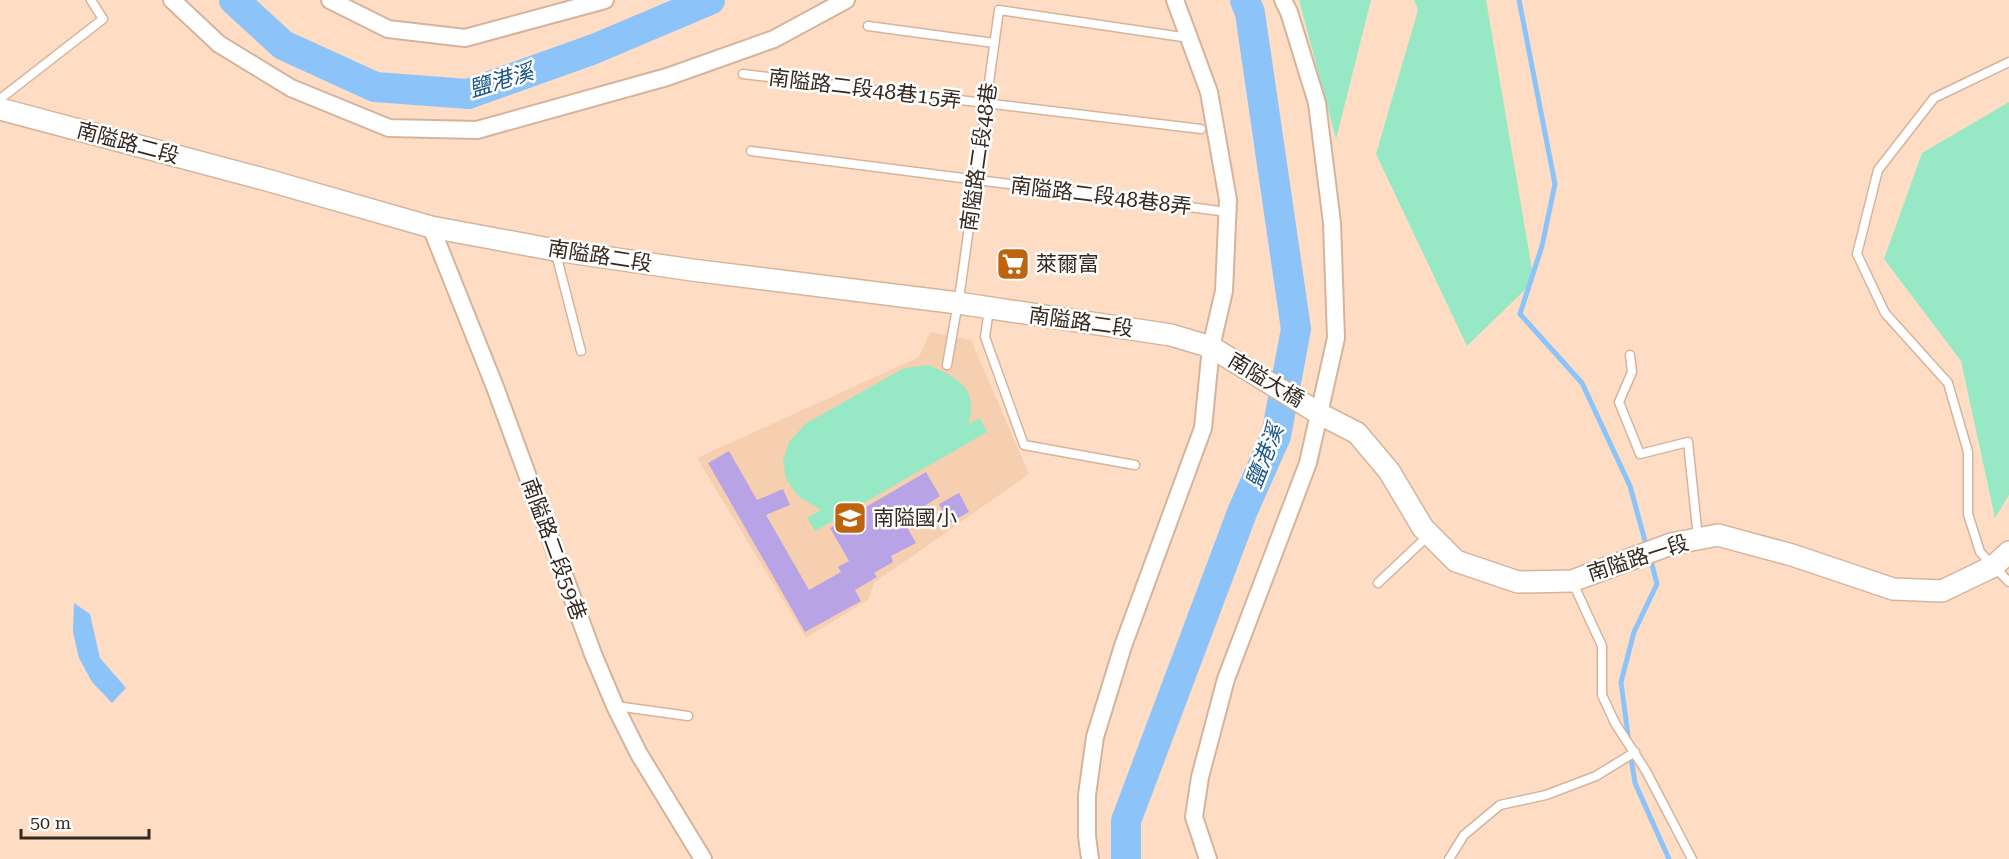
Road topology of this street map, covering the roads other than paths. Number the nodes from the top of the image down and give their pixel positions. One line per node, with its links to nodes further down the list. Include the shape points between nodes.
1 (91, 0): 13 (lane, via 103,19)
2 (172, 0): 5 (street, via 219,44 291,88 389,128 477,130 667,77 774,39)
3 (330, 0): 4 (street, via 388,29 465,38)
4 (604, 0)
5 (846, 0)
6 (1175, 0): 9 (street)
7 (1283, 0): 28 (street, via 1317,103 1332,223 1336,338)
8 (868, 26): 10 (lane)
9 (1189, 38): 10 (lane, 南隘路二段48巷, via 999,10); 19 (street, via 1209,92)
10 (994, 44): 14 (lane, 南隘路二段48巷)
11 (2009, 62): 32 (lane, via 1934,98 1878,170 1857,254 1885,314 1948,383 1968,452 1968,514 1980,552)
12 (743, 74): 14 (lane, 南隘路二段48巷15弄)
13 (0, 99)
14 (987, 105): 16 (lane, 南隘路二段48巷15弄); 18 (lane, 南隘路二段48巷)
15 (0, 109): 20 (street, 南隘路二段)
16 (1201, 129)
17 (751, 151): 18 (lane, 南隘路二段48巷8弄)
18 (974, 179): 19 (lane, 南隘路二段48巷8弄); 22 (lane, 南隘路二段48巷)
19 (1228, 212): 24 (street, via 1224,291)
20 (431, 227): 21 (street, 南隘路二段); 36 (street, 南隘路二段59巷)
21 (555, 250): 22 (street, 南隘路二段); 25 (lane)
22 (958, 303): 23 (street, 南隘路二段); 27 (lane, 南隘路二段48巷)
23 (989, 309): 24 (street, 南隘路二段, via 1171,335); 29 (lane, via 985,337 1024,445)
24 (1211, 347): 28 (street, 南隘大橋); 40 (street, via 1203,428 1123,646 1095,737 1087,795)
25 (581, 351)
26 (1630, 355): 31 (lane, via 1632,372 1619,402 1640,454 1688,442)
27 (947, 365)
28 (1320, 414): 30 (street, 南隘路一段, via 1357,433 1389,471); 41 (street, via 1308,463 1226,679 1200,777 1194,817)
29 (1135, 465)
30 (1430, 534): 33 (street, 南隘路一段, via 1456,561 1518,582); 35 (lane)
31 (1698, 538): 32 (street, 南隘路一段, via 1718,535 1893,589 1942,591); 33 (street, 南隘路一段, via 1671,544)
32 (2001, 559): 34 (lane)
33 (1572, 581): 38 (lane, via 1602,646 1602,694 1615,723)
34 (2009, 582)
35 (1378, 583)
36 (615, 706): 37 (lane); 39 (street, 南隘路二段59巷, via 639,754)
37 (688, 716)
38 (1635, 752): 42 (lane, via 1596,776 1546,795 1500,805 1464,835); 43 (lane)
39 (703, 859)
40 (1090, 859)
41 (1208, 859)
42 (1449, 859)
43 (1692, 859)

